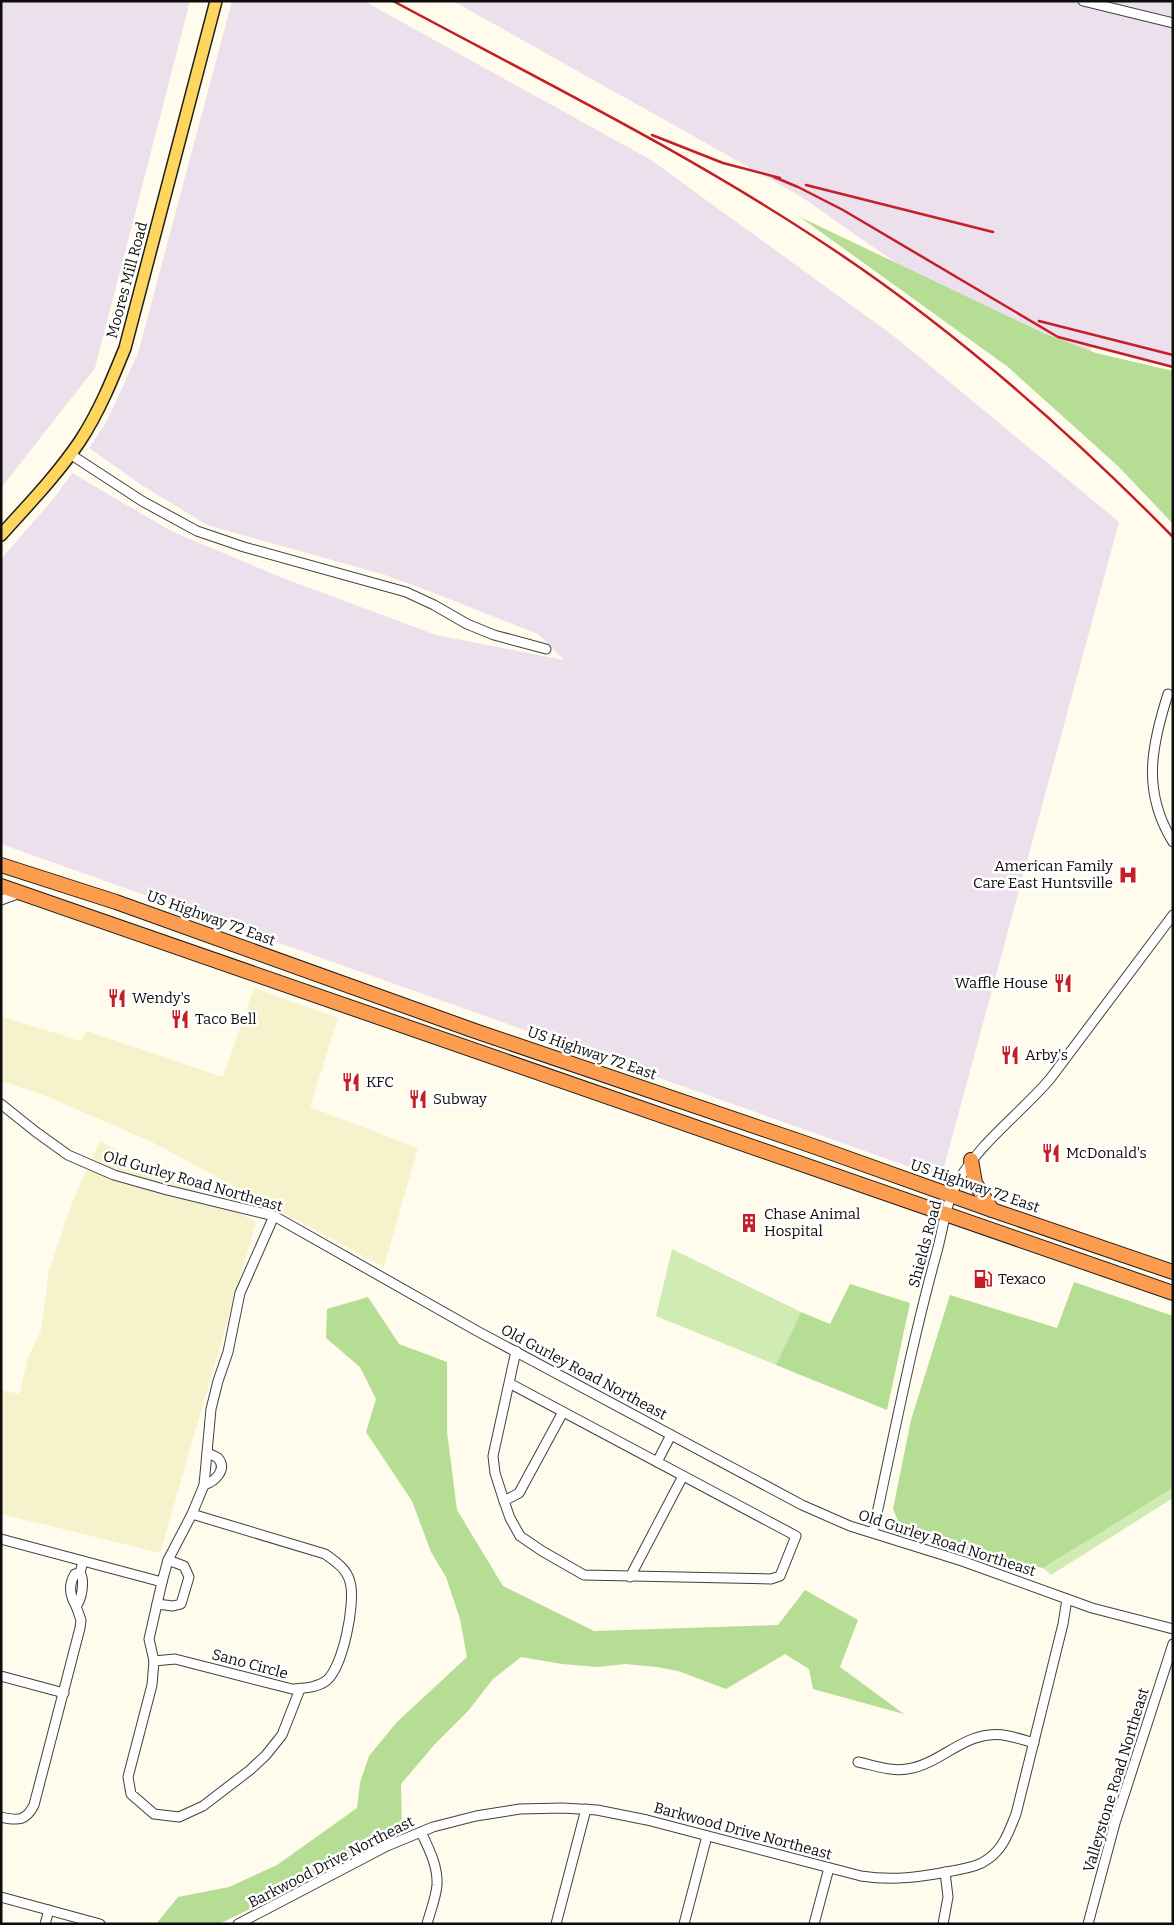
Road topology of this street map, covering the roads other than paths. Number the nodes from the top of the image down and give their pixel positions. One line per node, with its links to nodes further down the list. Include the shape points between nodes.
1 (216, 1): 4 (main road, Moores Mill Road, via 124,348 100,406)
2 (1083, 1): 3 (street)
3 (1173, 23)
4 (70, 454): 5 (main road, Moores Mill Road); 6 (street, via 142,501 204,534 406,592 494,635)
5 (1, 535)
6 (546, 649)
7 (1168, 694): 8 (street, via 1157,730 1152,770 1154,792 1164,827)
8 (1173, 842)
9 (1, 865): 10 (highway, US Highway 72 East)
10 (25, 873): 11 (street); 18 (highway, US Highway 72 East)
11 (1, 874)
12 (1, 886): 13 (highway)
13 (22, 892): 14 (street); 20 (highway)
14 (1, 900)
15 (1173, 916): 17 (street, Shields Road, via 1050,1079)
16 (1, 1104): 21 (street, Old Gurley Road Northeast, via 68,1155 114,1175)
17 (971, 1160): 18 (street, Shields Road); 19 (highway, via 975,1183)
18 (952, 1195): 19 (highway, US Highway 72 East); 20 (street, Shields Road)
19 (992, 1210): 22 (highway, US Highway 72 East)
20 (945, 1214): 23 (highway); 34 (street, Shields Road, via 944,1230 929,1282)
21 (274, 1216): 24 (street, Old Gurley Road Northeast); 28 (street, via 240,1293 228,1352 211,1409)
22 (1173, 1272)
23 (1173, 1293)
24 (516, 1351): 25 (street); 27 (street, Old Gurley Road Northeast)
25 (509, 1384): 26 (street); 32 (street, via 493,1456)
26 (563, 1412): 29 (street); 32 (street, via 518,1493)
27 (671, 1435): 29 (street); 34 (street, Old Gurley Road Northeast, via 802,1505 850,1526)
28 (207, 1453): 31 (street); 31 (street, via 220,1463 220,1476 213,1483)
29 (657, 1462): 30 (street)
30 (683, 1476): 38 (street); 38 (street, via 796,1536 780,1576 771,1579)
31 (204, 1485): 33 (street)
32 (504, 1502): 38 (street, via 520,1536 542,1551 584,1575)
33 (192, 1514): 36 (street); 46 (street, Sano Circle, via 325,1554 339,1564 350,1580 351,1612 337,1664 327,1680 311,1688)
34 (873, 1532): 40 (street, Old Gurley Road Northeast)
35 (1, 1539): 37 (street)
36 (168, 1560): 39 (street); 41 (street, via 184,1566 189,1577 181,1604)
37 (83, 1561): 39 (street); 47 (street, via 80,1572 72,1578 71,1596 81,1620)
38 (630, 1577)
39 (162, 1582): 41 (street)
40 (1067, 1599): 42 (street, Old Gurley Road Northeast); 48 (street, Barkwood Drive Northeast)
41 (157, 1604): 44 (street, via 149,1639)
42 (1173, 1629)
43 (1173, 1644): 66 (street, Valleystone Road Northeast, via 1115,1823)
44 (154, 1661): 46 (street, Sano Circle, via 175,1659); 46 (street, via 152,1685 128,1777 131,1794 154,1814 179,1817 203,1806 250,1770 282,1735)
45 (1, 1676): 47 (street)
46 (300, 1689)
47 (64, 1693): 51 (street, via 32,1810 24,1818)
48 (1034, 1743): 49 (street, via 1002,1736 978,1737 906,1770); 55 (street, Barkwood Drive Northeast, via 1016,1814 1000,1848 988,1860)
49 (858, 1762)
50 (586, 1810): 52 (street, Barkwood Drive Northeast, via 520,1809 476,1816); 53 (street, Barkwood Drive Northeast, via 647,1820); 62 (street)
51 (1, 1817)
52 (421, 1832): 60 (street, Barkwood Drive Northeast, via 387,1846); 61 (street, via 431,1853 437,1886)
53 (707, 1836): 54 (street, Barkwood Drive Northeast); 63 (street)
54 (829, 1868): 55 (street, Barkwood Drive Northeast, via 881,1879); 64 (street)
55 (944, 1872): 65 (street, via 948,1897)
56 (1, 1897): 57 (street)
57 (49, 1910): 58 (street); 59 (street)
58 (45, 1924)
59 (100, 1924)
60 (238, 1924)
61 (427, 1924)
62 (556, 1924)
63 (684, 1924)
64 (814, 1924)
65 (943, 1924)
66 (1088, 1924)

